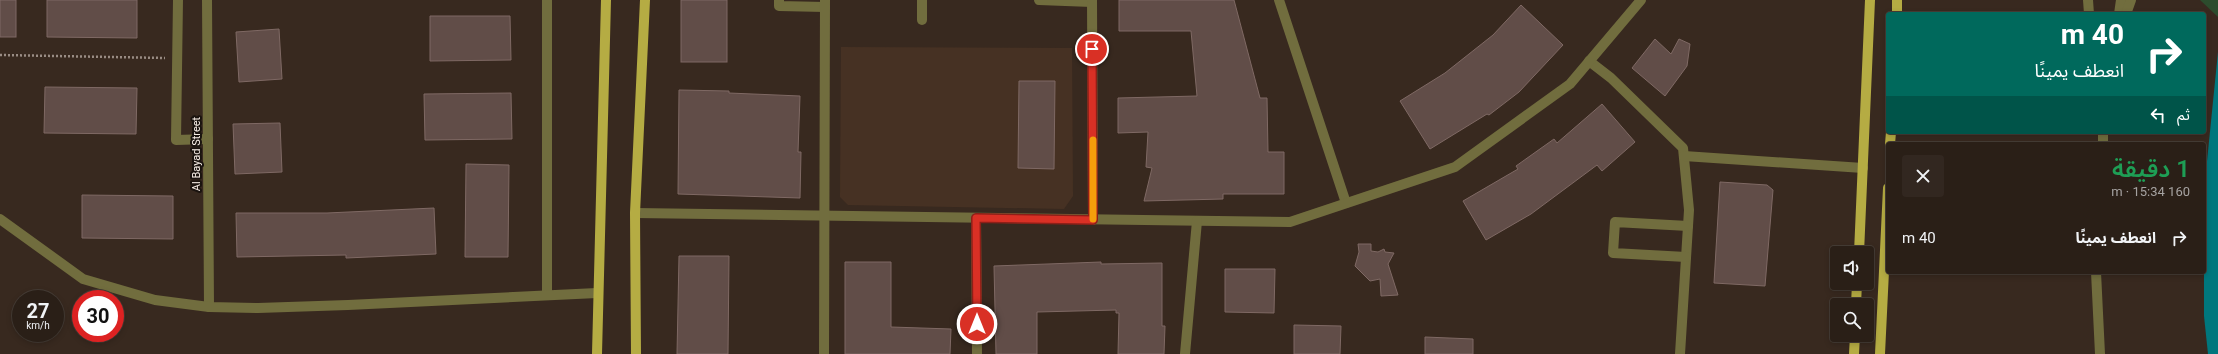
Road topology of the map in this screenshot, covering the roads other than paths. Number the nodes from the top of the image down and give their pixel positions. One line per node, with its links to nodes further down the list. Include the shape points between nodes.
1 (178, 0): 24 (street, via 176,140)
2 (207, 0): 24 (street, Al Bayad Street)
3 (547, 0): 40 (street)
4 (606, 0): 39 (main road)
5 (645, 0): 28 (main road)
6 (779, 0): 17 (street, via 779,6)
7 (922, 0): 22 (street)
8 (1039, 0): 16 (street)
9 (1279, 0): 27 (street)
10 (1641, 0): 23 (street)
11 (1870, 0): 26 (main road)
12 (1897, 0): 18 (main road)
13 (2088, 0): 19 (street)
14 (2121, 0): 20 (street)
15 (2131, 0): 21 (street)
16 (1092, 1): 32 (street)
17 (825, 4): 29 (street)
18 (1897, 12)
19 (2089, 12)
20 (2119, 12)
21 (2127, 12)
22 (922, 20)
23 (1589, 61): 25 (street, via 1612,78 1683,148); 27 (street, via 1570,84 1455,167)
24 (208, 139): 41 (street, Al Bayad Street)
25 (1684, 156): 26 (street); 34 (street)
26 (1863, 168): 36 (main road)
27 (1346, 204): 33 (street, via 1290,222)
28 (635, 214): 29 (street); 44 (main road)
29 (825, 216): 30 (street); 45 (street)
30 (976, 218): 32 (street); 46 (street)
31 (0, 219): 41 (street, via 83,279 155,300)
32 (1093, 220): 33 (street)
33 (1197, 221): 47 (street)
34 (1688, 226): 37 (street); 37 (street, via 1615,222 1614,230 1613,253)
35 (1886, 230): 50 (main road)
36 (1859, 246)
37 (1686, 257): 48 (street)
38 (2096, 274): 51 (street)
39 (597, 293): 40 (street); 43 (main road)
40 (547, 295): 41 (street, via 348,305)
41 (209, 307)
42 (1855, 342): 49 (main road)
43 (597, 354)
44 (636, 354)
45 (824, 354)
46 (977, 354)
47 (1185, 354)
48 (1680, 354)
49 (1854, 354)
50 (1880, 354)
51 (2100, 354)

